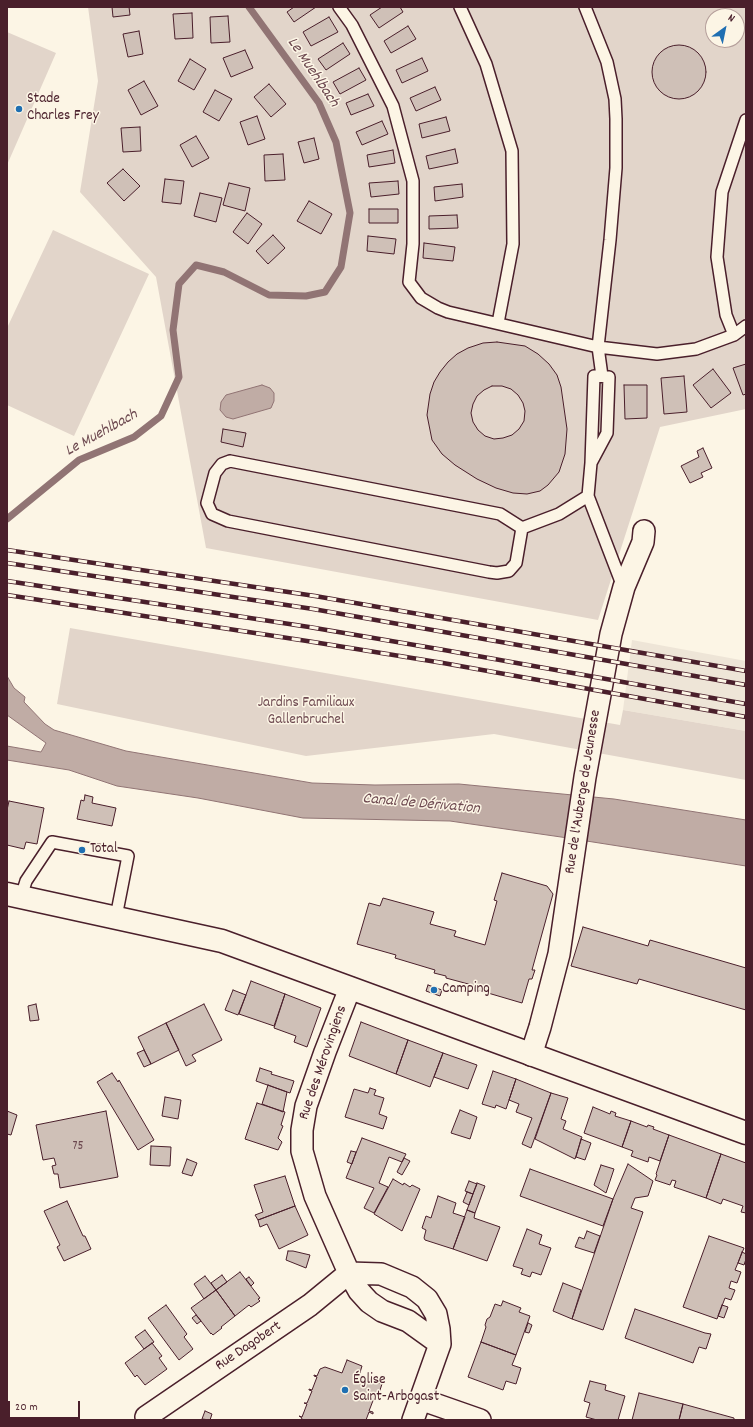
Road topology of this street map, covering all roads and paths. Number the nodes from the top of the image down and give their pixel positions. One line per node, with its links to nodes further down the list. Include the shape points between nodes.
1 (340, 7): 5 (lane, via 393,106 413,181 413,244 409,282 421,298 438,308)
2 (460, 7): 5 (lane, via 486,64 512,151 513,244)
3 (586, 7): 8 (lane, via 607,62 615,98 616,119 614,197)
4 (746, 120): 7 (lane, via 722,192 717,257 726,315)
5 (498, 323): 8 (lane)
6 (746, 326): 7 (lane)
7 (734, 335): 8 (lane, via 696,349 657,354)
8 (598, 347): 9 (lane, via 602,376 594,376)
9 (588, 496): 10 (lane, via 559,514); 12 (lane)
10 (522, 528): 10 (lane, via 500,514 230,460 222,464 215,473 207,503 212,514 228,521 497,573 509,571 516,563)
11 (644, 531): 12 (street, Rue de l'Auberge de Jeunesse, via 643,542)
12 (624, 587): 16 (street, Rue de l'Auberge de Jeunesse, via 611,634 585,777 559,954)
13 (14, 896): 14 (main road); 14 (lane, via 52,842 128,856)
14 (116, 917): 15 (main road, via 222,941)
15 (350, 988): 16 (main road); 18 (street, Rue des Mérovingiens, via 306,1106 302,1130 302,1151 315,1196)
16 (531, 1055): 17 (main road)
17 (746, 1133)
18 (349, 1273): 19 (street, Rue des Mérovingiens, via 369,1302 382,1311 408,1321); 19 (street, via 381,1274 412,1287 427,1298 436,1314); 21 (street, Rue Dagobert, via 310,1305)
19 (440, 1344): 20 (street)
20 (420, 1399): 22 (street); 23 (street)
21 (146, 1417)
22 (413, 1420)
23 (480, 1420)

